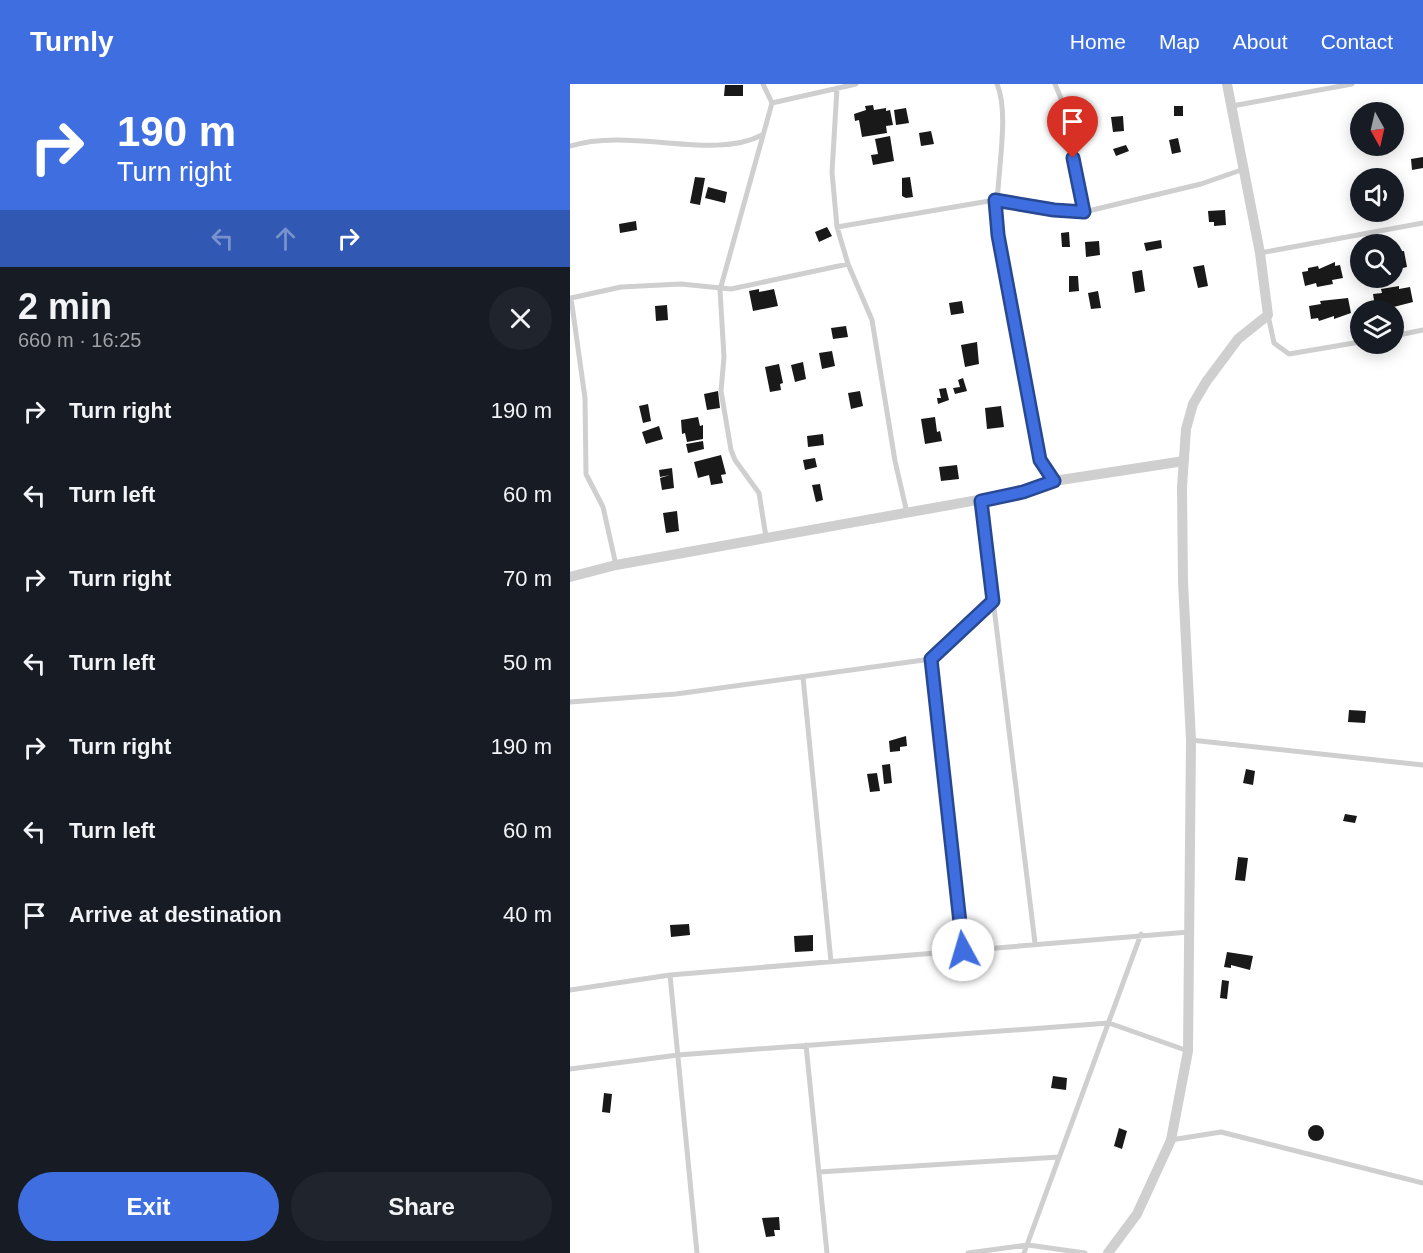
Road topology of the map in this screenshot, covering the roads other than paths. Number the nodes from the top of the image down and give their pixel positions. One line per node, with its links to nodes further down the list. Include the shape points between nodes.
1 (763, 84): 8 (lane)
2 (856, 84): 7 (lane)
3 (997, 84): 13 (lane, via 1003,107)
4 (1055, 84): 14 (lane, via 1062,101)
5 (1227, 84): 9 (street)
6 (1352, 84): 9 (lane)
7 (837, 88): 8 (lane); 16 (lane, via 832,171)
8 (772, 103): 10 (lane)
9 (1232, 106): 12 (street)
10 (762, 135): 11 (lane, via 738,144 605,138); 19 (lane)
11 (570, 146)
12 (1244, 169): 14 (lane, via 1201,184); 17 (street)
13 (995, 200): 14 (lane); 16 (lane); 26 (lane, via 998,235 1040,460)
14 (1084, 212)
15 (1423, 223): 17 (lane)
16 (837, 227): 18 (lane)
17 (1260, 253): 21 (street)
18 (848, 264): 19 (lane); 28 (lane, via 872,320)
19 (720, 290): 20 (lane, via 681,284 621,287); 29 (lane, via 724,357 721,391 731,450 759,493)
20 (570, 298): 30 (lane, via 585,398 585,468 603,507)
21 (1268, 315): 24 (lane, via 1274,343 1289,354); 25 (street, via 1238,339 1197,397 1186,429)
22 (1423, 330): 23 (lane)
23 (1404, 334)
24 (1350, 344)
25 (1184, 460): 26 (street); 36 (street, via 1183,582)
26 (1054, 481): 27 (street)
27 (981, 501): 28 (street); 32 (lane)
28 (908, 515): 29 (street)
29 (766, 537): 30 (street)
30 (616, 565): 31 (street)
31 (570, 577)
32 (993, 601): 33 (lane); 40 (lane)
33 (931, 659): 34 (lane); 41 (lane)
34 (803, 677): 35 (lane, via 676,694); 42 (lane)
35 (570, 702)
36 (1191, 740): 37 (lane); 38 (street)
37 (1423, 765)
38 (1189, 932): 39 (lane); 47 (street)
39 (1141, 934): 40 (lane); 45 (lane)
40 (1035, 943): 41 (lane)
41 (963, 950): 42 (lane)
42 (831, 962): 43 (lane)
43 (670, 975): 44 (lane); 48 (lane)
44 (570, 990)
45 (1109, 1023): 46 (lane); 47 (lane); 51 (lane)
46 (806, 1045): 48 (lane); 52 (lane)
47 (1188, 1051): 50 (street)
48 (678, 1055): 49 (lane); 55 (lane)
49 (570, 1069)
50 (1171, 1140): 53 (lane, via 1221,1132); 60 (street, via 1137,1214)
51 (1059, 1157): 52 (lane); 54 (lane)
52 (819, 1172): 56 (lane)
53 (1423, 1183)
54 (1028, 1245): 57 (lane); 58 (lane); 59 (lane)
55 (697, 1253)
56 (827, 1253)
57 (969, 1253)
58 (1024, 1253)
59 (1085, 1253)
60 (1108, 1253)

